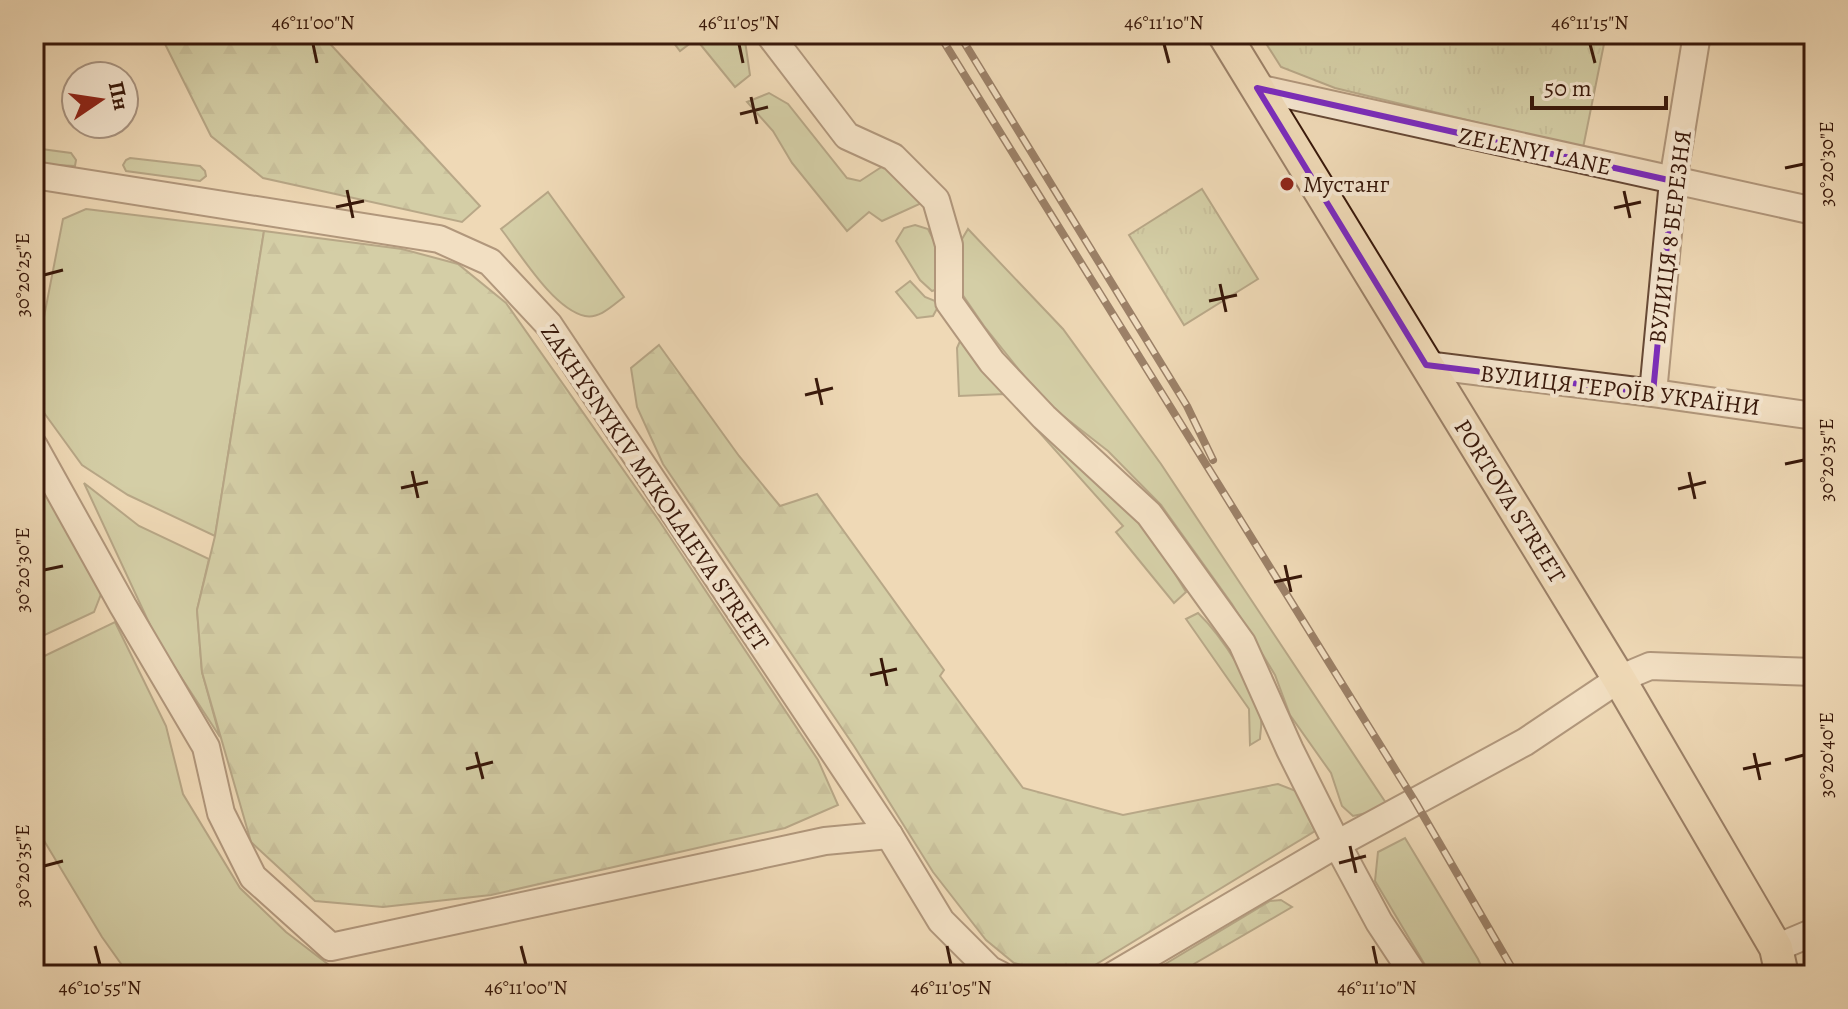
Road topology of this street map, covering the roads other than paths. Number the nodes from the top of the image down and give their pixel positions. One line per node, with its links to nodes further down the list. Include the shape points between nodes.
1 (769, 34): 15 (street, via 847,136 893,157 936,200 949,245 949,302 992,362 1149,514 1242,643)
2 (1224, 34): 4 (main road, PORTOVA STREET)
3 (1697, 34): 6 (street, ВУЛИЦЯ 8 БЕРЕЗНЯ)
4 (1257, 88): 6 (street, ZELENYI LANE); 8 (main road, PORTOVA STREET)
5 (34, 175): 14 (street, ZAKHYSNYKIV MYKOLAIEVA STREET, via 439,239 490,262 549,325)
6 (1673, 181): 7 (street, ZELENYI LANE); 9 (street, ВУЛИЦЯ 8 БЕРЕЗНЯ)
7 (1814, 211)
8 (1426, 365): 9 (street, ВУЛИЦЯ ГЕРОЇВ УКРАЇНИ); 13 (main road, PORTOVA STREET)
9 (1653, 393): 10 (street, ВУЛИЦЯ ГЕРОЇВ УКРАЇНИ)
10 (1814, 416)
11 (34, 446): 14 (street, via 206,747 221,813 253,877 331,947 825,841)
12 (1814, 672): 13 (street, via 1650,666)
13 (1619, 679): 15 (street, via 1525,742); 17 (main road, PORTOVA STREET)
14 (889, 835): 18 (street, ZAKHYSNYKIV MYKOLAIEVA STREET, via 941,921)
15 (1337, 844): 19 (street); 20 (street)
16 (1814, 932): 17 (street)
17 (1779, 961)
18 (1000, 975)
19 (1114, 975)
20 (1414, 975)

